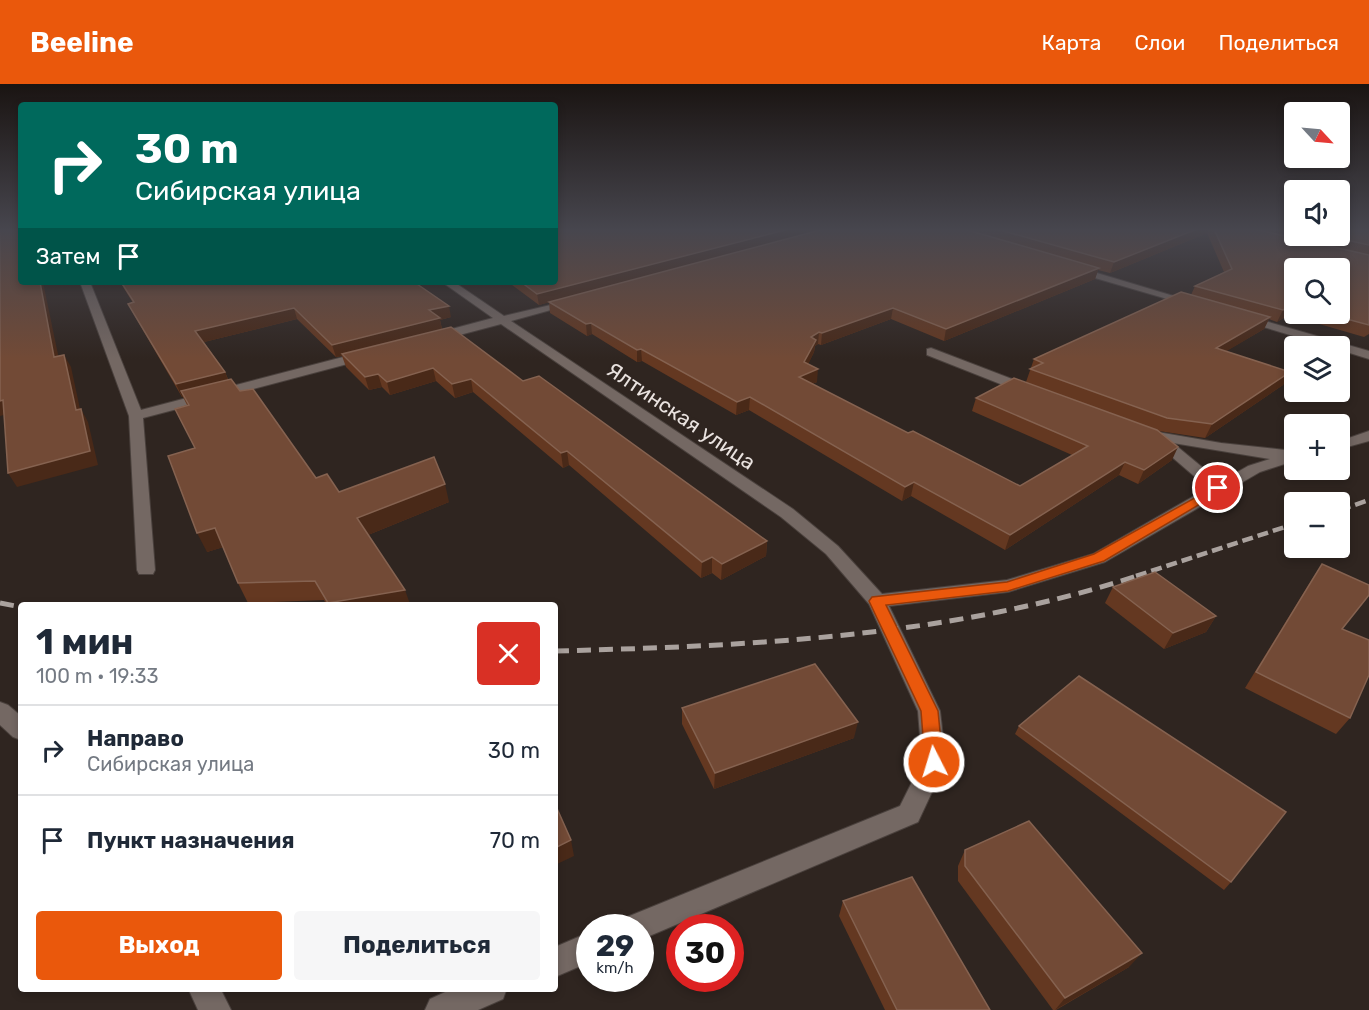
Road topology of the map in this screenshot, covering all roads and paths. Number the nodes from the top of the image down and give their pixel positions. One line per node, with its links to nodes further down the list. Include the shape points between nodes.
1 (1087, 272): 5 (street)
2 (86, 285): 13 (street)
3 (452, 285): 7 (street, Ялтинская улица)
4 (583, 298): 7 (street)
5 (1200, 305)
6 (1234, 315): 11 (street)
7 (503, 319): 8 (street); 22 (street, Ялтинская улица, via 787,513 832,550)
8 (423, 340)
9 (931, 352): 12 (street)
10 (377, 353): 13 (street)
11 (1369, 355)
12 (1040, 395)
13 (136, 416): 21 (street)
14 (1136, 430): 16 (street)
15 (1369, 435): 17 (street)
16 (1157, 438): 18 (street); 20 (street)
17 (1350, 443)
18 (1284, 455)
19 (1284, 459): 20 (street, via 1254,469)
20 (1218, 488): 22 (street, via 1099,558 1008,586)
21 (146, 570)
22 (877, 601): 25 (street, Ялтинская улица, via 929,711 934,762 909,814)
23 (0, 711): 24 (street)
24 (18, 727)
25 (654, 920)
26 (576, 953): 27 (street)
27 (558, 961)
28 (205, 992): 30 (street)
29 (483, 992): 31 (street)
30 (215, 1010)
31 (441, 1010)

